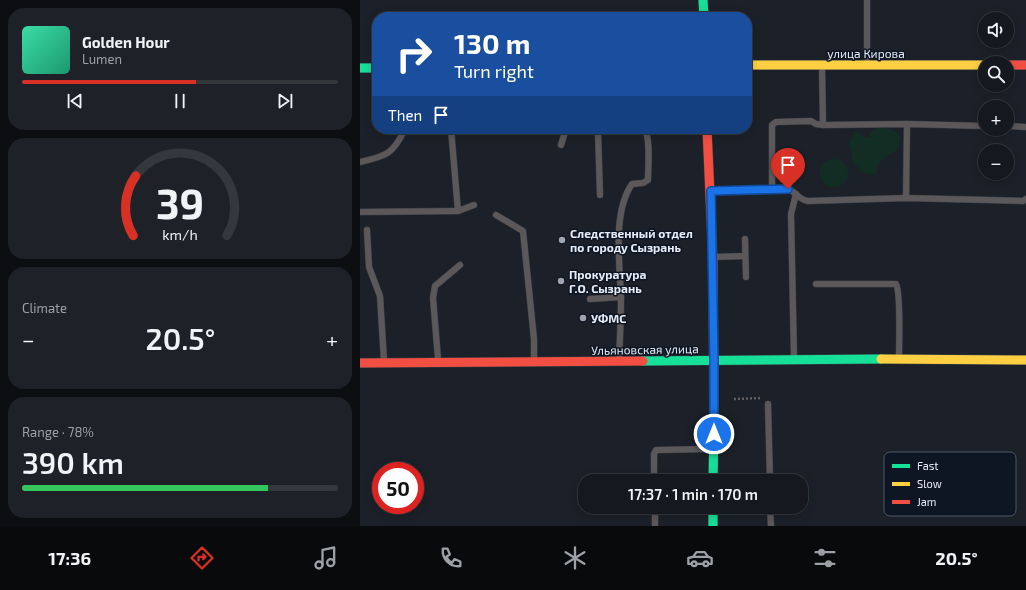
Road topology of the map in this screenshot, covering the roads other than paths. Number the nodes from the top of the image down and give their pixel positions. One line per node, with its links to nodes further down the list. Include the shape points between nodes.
1 (703, 0): 3 (main road)
2 (867, 0): 4 (lane)
3 (704, 12)
4 (868, 64): 6 (main road, улица Кирова); 7 (main road, улица Кирова)
5 (752, 65): 6 (main road, улица Кирова)
6 (822, 65): 13 (lane)
7 (978, 65)
8 (1014, 65): 9 (main road)
9 (1026, 65)
10 (360, 68): 11 (main road)
11 (372, 68)
12 (907, 124): 13 (lane); 14 (lane); 29 (lane)
13 (823, 125): 25 (lane, via 811,121 776,122 772,125)
14 (978, 126)
15 (1014, 126): 16 (lane)
16 (1026, 127)
17 (402, 134): 24 (lane, via 394,149 386,155)
18 (451, 134): 32 (lane)
19 (564, 134): 23 (lane)
20 (598, 134): 28 (lane)
21 (647, 134): 42 (lane, via 648,180 632,184 627,192 619,228)
22 (707, 134): 26 (main road)
23 (561, 145)
24 (360, 162)
25 (772, 189): 26 (lane); 27 (lane, via 788,189)
26 (711, 191): 38 (main road)
27 (796, 194): 29 (lane, via 808,201); 44 (lane, via 791,214)
28 (600, 195)
29 (906, 198): 30 (lane)
30 (1026, 200)
31 (474, 205): 32 (lane)
32 (458, 211): 33 (lane)
33 (360, 212)
34 (496, 215): 50 (lane, via 523,231)
35 (367, 230): 48 (lane, via 369,267 380,296)
36 (745, 239): 37 (lane)
37 (745, 256): 38 (lane); 40 (lane)
38 (712, 257): 46 (main road)
39 (460, 265): 49 (lane, via 435,286 433,298)
40 (746, 277)
41 (816, 284): 45 (lane, via 896,284)
42 (620, 297): 43 (lane); 51 (lane)
43 (590, 299)
44 (794, 358): 45 (main road, Ульяновская улица); 46 (main road, Ульяновская улица)
45 (899, 358): 47 (main road, Ульяновская улица)
46 (714, 360): 51 (main road, Ульяновская улица); 54 (main road)
47 (1026, 360)
48 (384, 362): 49 (main road, Ульяновская улица); 52 (main road, Ульяновская улица)
49 (438, 362): 50 (main road, Ульяновская улица)
50 (534, 362): 51 (main road, Ульяновская улица)
51 (619, 362)
52 (360, 363)
53 (768, 404): 57 (lane)
54 (714, 449): 55 (lane, via 656,450); 56 (main road)
55 (654, 474)
56 (714, 474)
57 (770, 474)
58 (654, 514): 61 (lane)
59 (713, 514): 62 (main road)
60 (770, 514): 63 (lane)
61 (655, 526)
62 (713, 526)
63 (771, 526)

